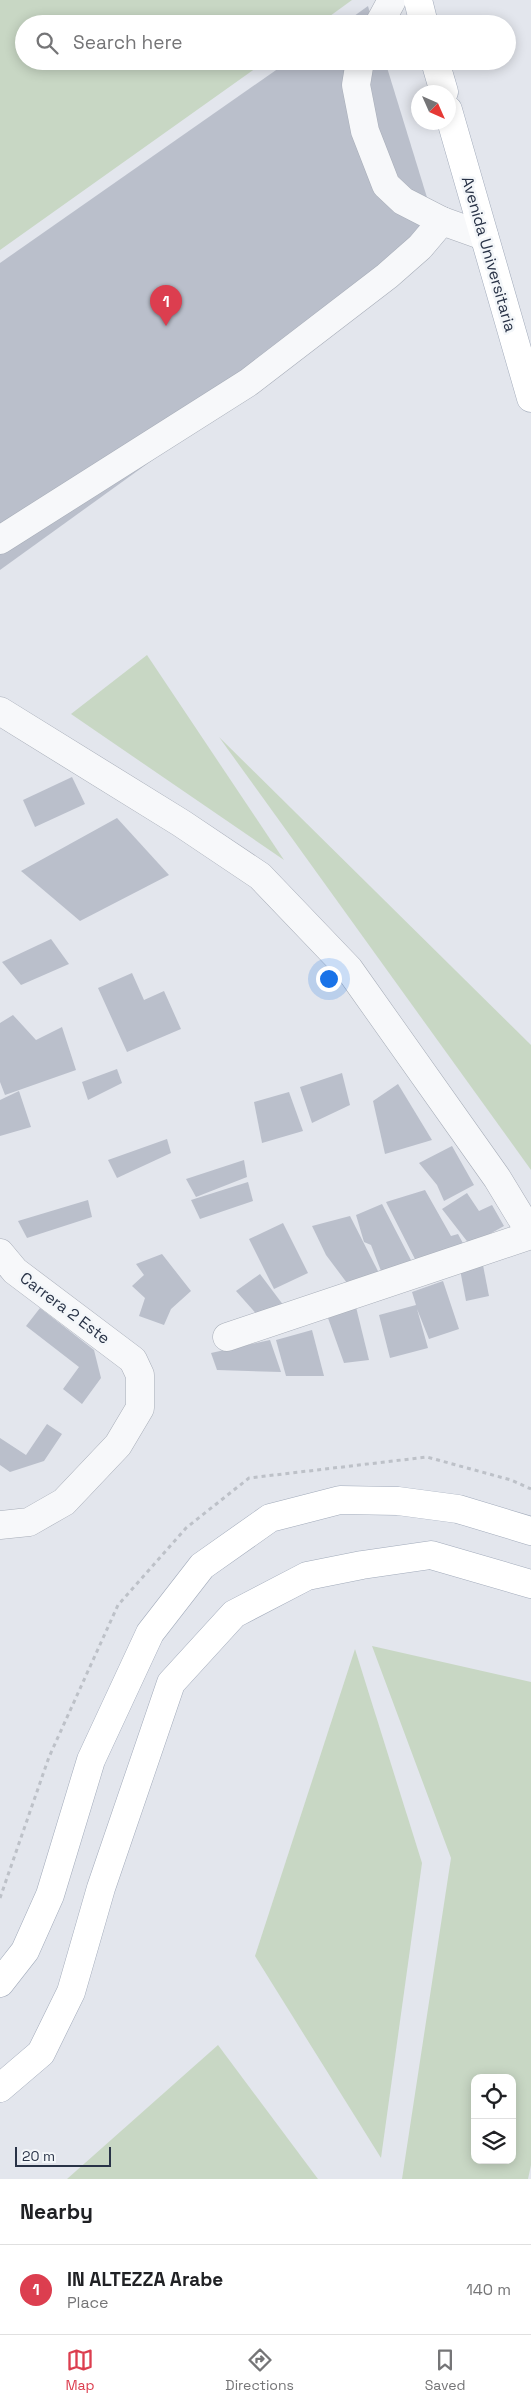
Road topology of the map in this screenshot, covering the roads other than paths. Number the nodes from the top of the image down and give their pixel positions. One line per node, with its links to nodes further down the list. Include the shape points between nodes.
1 (392, 0): 3 (street)
2 (418, 0): 4 (main road)
3 (384, 15)
4 (422, 15)
5 (358, 70): 9 (street, via 356,85 365,131 386,185 403,201)
6 (438, 70): 7 (main road)
7 (442, 85)
8 (454, 130): 10 (main road, Avenida Universitaria)
9 (442, 220): 10 (street); 12 (street, via 420,247 387,276 249,382)
10 (484, 236): 11 (main road, Avenida Universitaria)
11 (531, 398)
12 (0, 540)
13 (0, 711): 14 (street, via 260,876 349,969 497,1178)
14 (531, 1234): 16 (street)
15 (0, 1253): 17 (street, Carrera 2 Este, via 15,1270 133,1360 140,1375 140,1408 118,1446 64,1502 29,1522)
16 (227, 1337)
17 (0, 1525)
18 (531, 1531): 20 (main road, via 458,1509 398,1501 340,1500 270,1518 202,1566 150,1633 91,1760 50,1895 25,1951)
19 (531, 1584): 21 (main road, via 432,1555 307,1576 234,1614 170,1683 101,1888 71,1992 41,2053)
20 (0, 1983)
21 (0, 2088)

